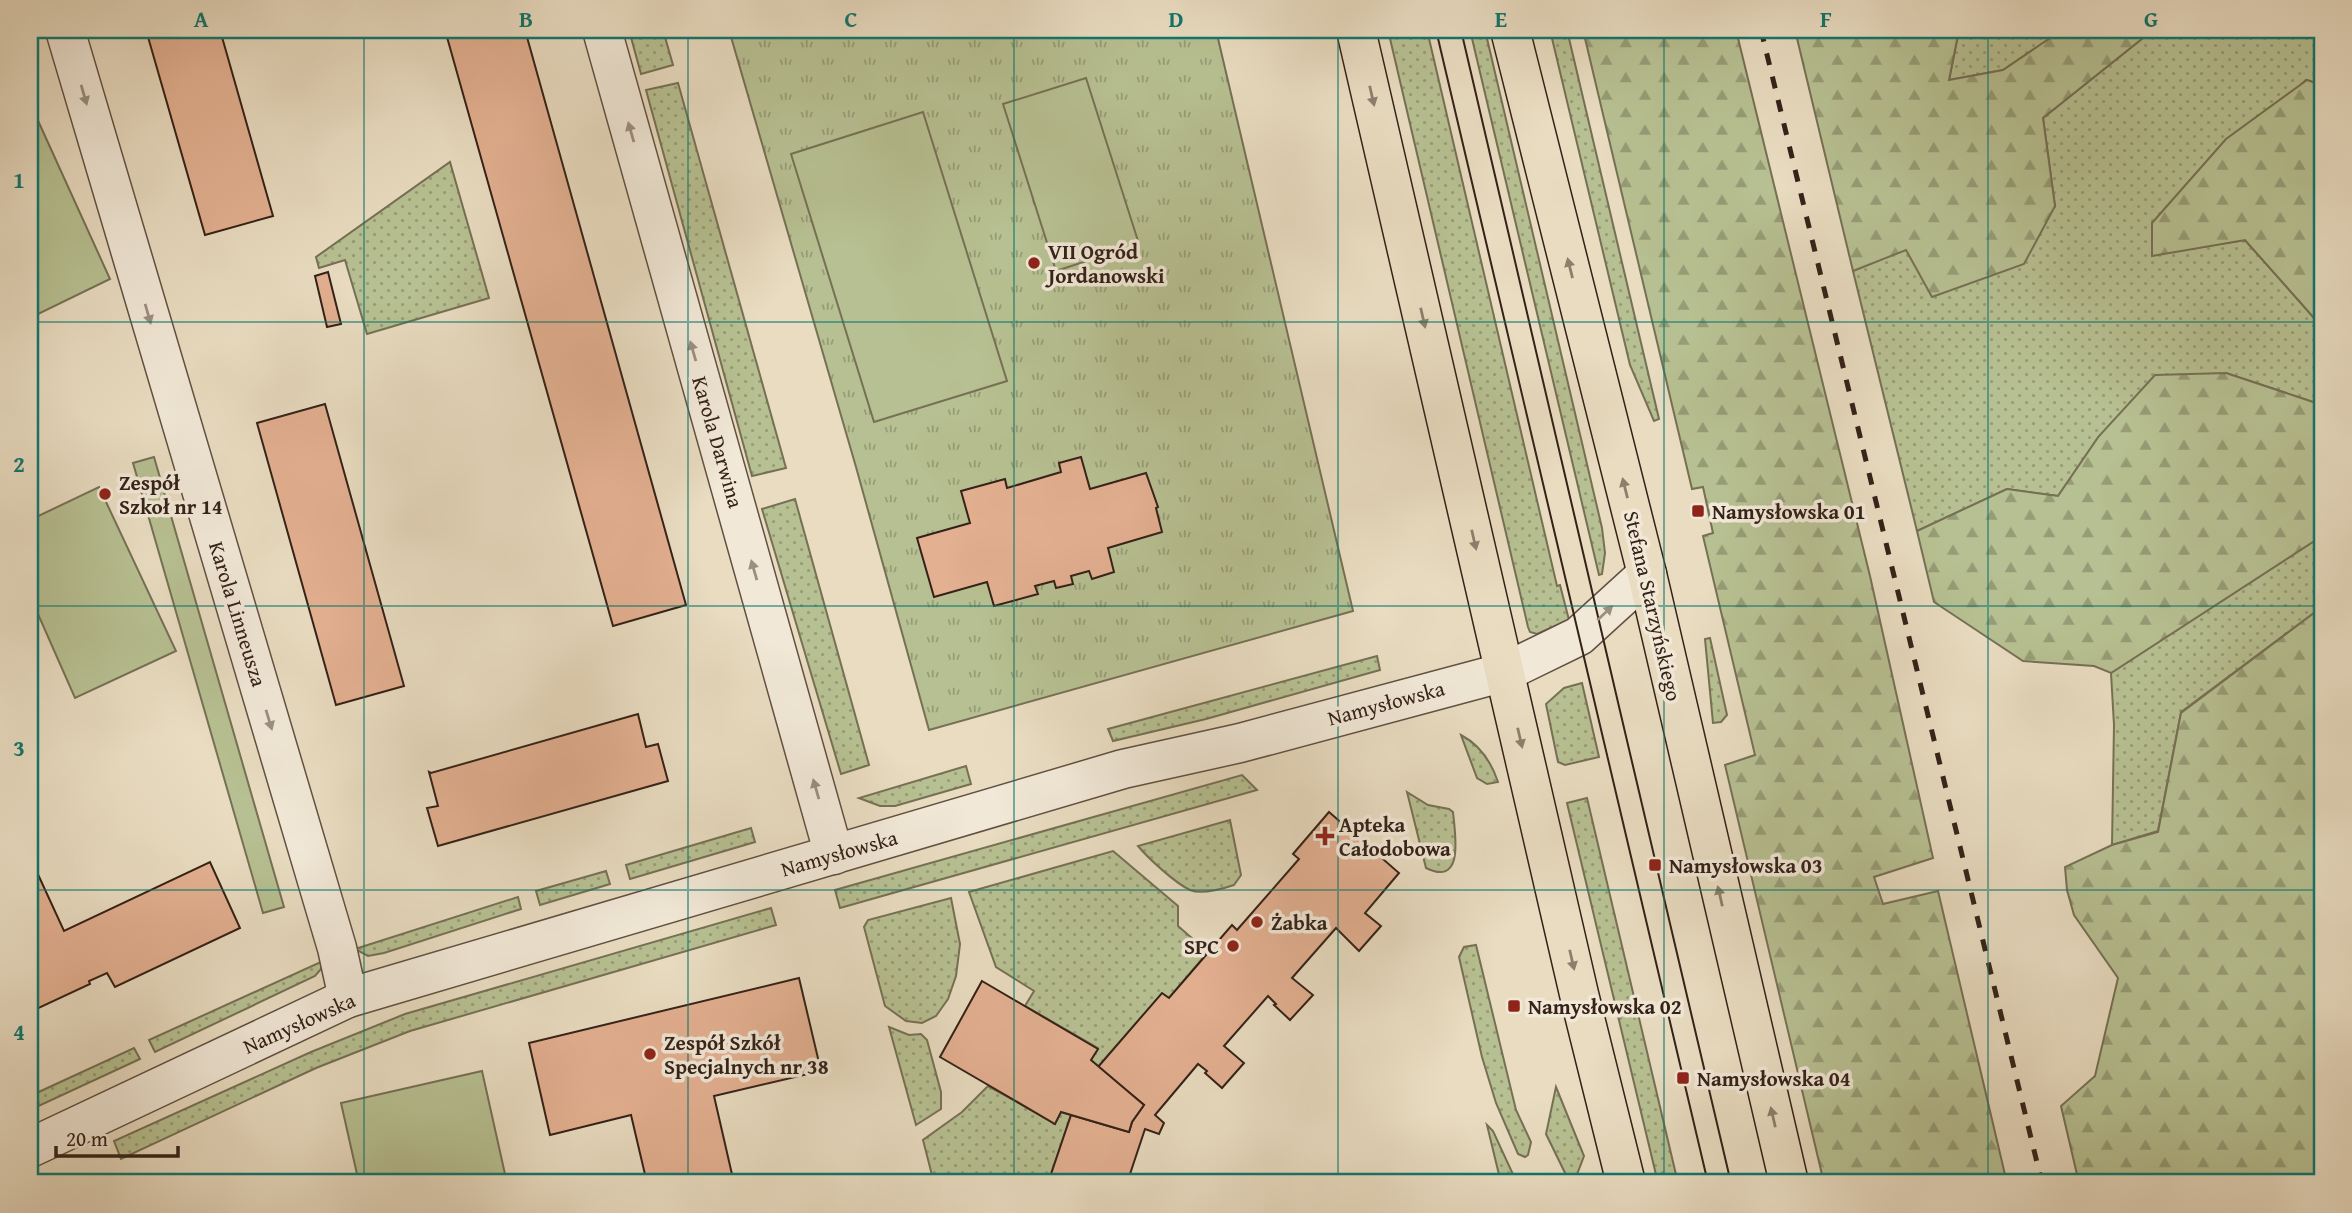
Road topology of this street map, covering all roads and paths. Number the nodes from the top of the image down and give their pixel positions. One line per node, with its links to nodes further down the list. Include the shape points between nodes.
1 (65, 30): 8 (street, Karola Linneusza, one-way to 8)
2 (603, 30): 7 (street, Karola Darwina, one-way to 2)
3 (1356, 30): 6 (main road, one-way to 6)
4 (1510, 30): 5 (main road, Stefana Starzyńskiego, one-way to 4)
5 (1647, 574): 6 (street, Namysłowska, one-way to 5, via 1579,636); 11 (main road, Stefana Starzyńskiego, one-way to 5)
6 (1505, 672): 7 (street, Namysłowska, via 1124,769); 10 (main road, one-way to 10)
7 (834, 855): 8 (street, Namysłowska)
8 (348, 998): 9 (street, Namysłowska)
9 (30, 1148)
10 (1626, 1183)
11 (1789, 1183)

